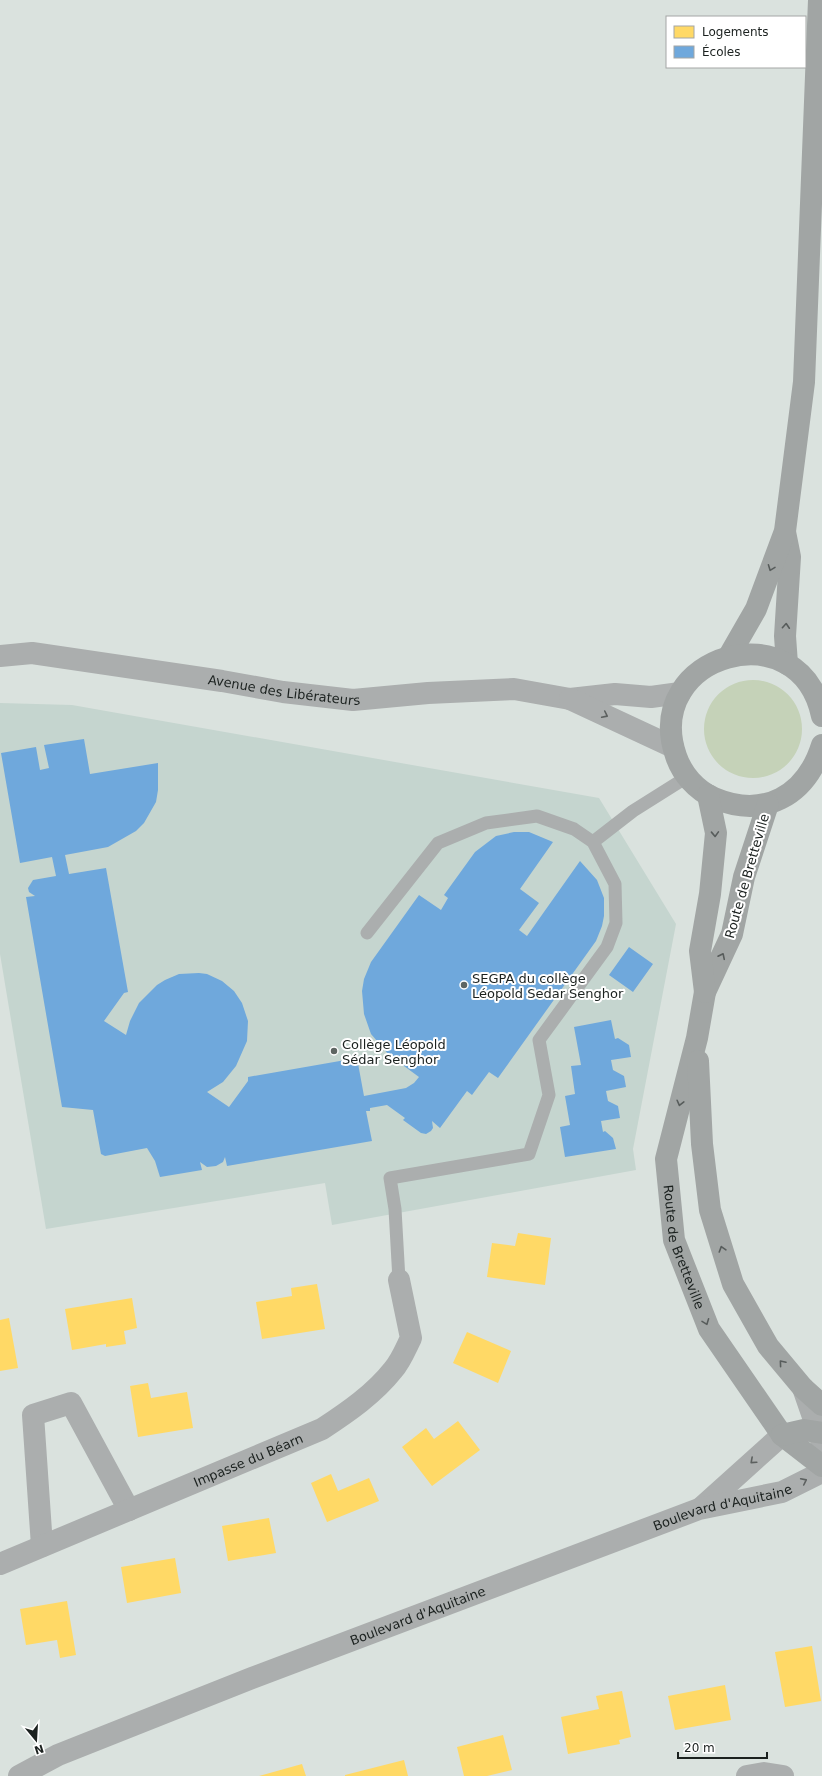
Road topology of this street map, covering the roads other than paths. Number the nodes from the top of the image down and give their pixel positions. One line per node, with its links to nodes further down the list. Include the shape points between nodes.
1 (819, 0): 2 (main road, via 804,382)
2 (785, 531): 4 (main road, one-way to 4, via 756,609); 5 (main road, one-way to 2, via 785,636 790,556)
3 (0, 656): 7 (street, Avenue des Libérateurs, via 32,652 283,692 353,700 514,689)
4 (729, 656): 5 (main road, via 749,653); 6 (main road, via 710,664 693,676)
5 (787, 664): 8 (main road, via 801,675 812,689)
6 (680, 694): 7 (street, Avenue des Libérateurs, via 651,697 615,694); 10 (main road, via 673,711)
7 (570, 699): 10 (street, Avenue des Libérateurs, one-way to 10)
8 (822, 716)
9 (822, 745): 13 (main road, via 816,762 804,781 788,794)
10 (673, 747): 11 (main road, via 678,763)
11 (687, 777): 12 (main road); 14 (lane, via 633,811)
12 (708, 795): 13 (main road, via 727,803 747,806); 16 (main road, Route de Bretteville, one-way to 16, via 716,833 710,894 700,951)
13 (768, 804): 16 (main road, Route de Bretteville, one-way to 13, via 732,934 744,877)
14 (593, 842): 15 (lane, via 574,830 537,816 486,823 438,843); 18 (lane, via 615,884 616,923 607,948 539,1040 549,1095 529,1154 390,1178 395,1209)
15 (367, 933)
16 (705, 992): 17 (main road, Route de Bretteville)
17 (697, 1038): 19 (main road, Route de Bretteville, one-way to 17, via 768,1346 733,1284 710,1210 702,1144); 21 (main road, Route de Bretteville, one-way to 21, via 666,1159 674,1240 709,1329)
18 (399, 1280): 26 (street, Impasse du Béarn, via 411,1338 394,1370 370,1394 322,1429)
19 (803, 1388): 20 (main road, Route de Bretteville); 22 (street)
20 (822, 1405)
21 (782, 1435): 22 (main road, via 804,1430); 23 (main road, Route de Bretteville); 25 (street, one-way to 25)
22 (821, 1436)
23 (822, 1466)
24 (822, 1472): 25 (street, Boulevard d'Aquitaine, one-way to 24, via 782,1492)
25 (699, 1509): 29 (street, Boulevard d'Aquitaine, via 244,1681 58,1755)
26 (129, 1510): 27 (street, Impasse du Béarn); 27 (street, via 71,1403 33,1415)
27 (42, 1546): 28 (street, Impasse du Béarn)
28 (0, 1564)
29 (19, 1776)

